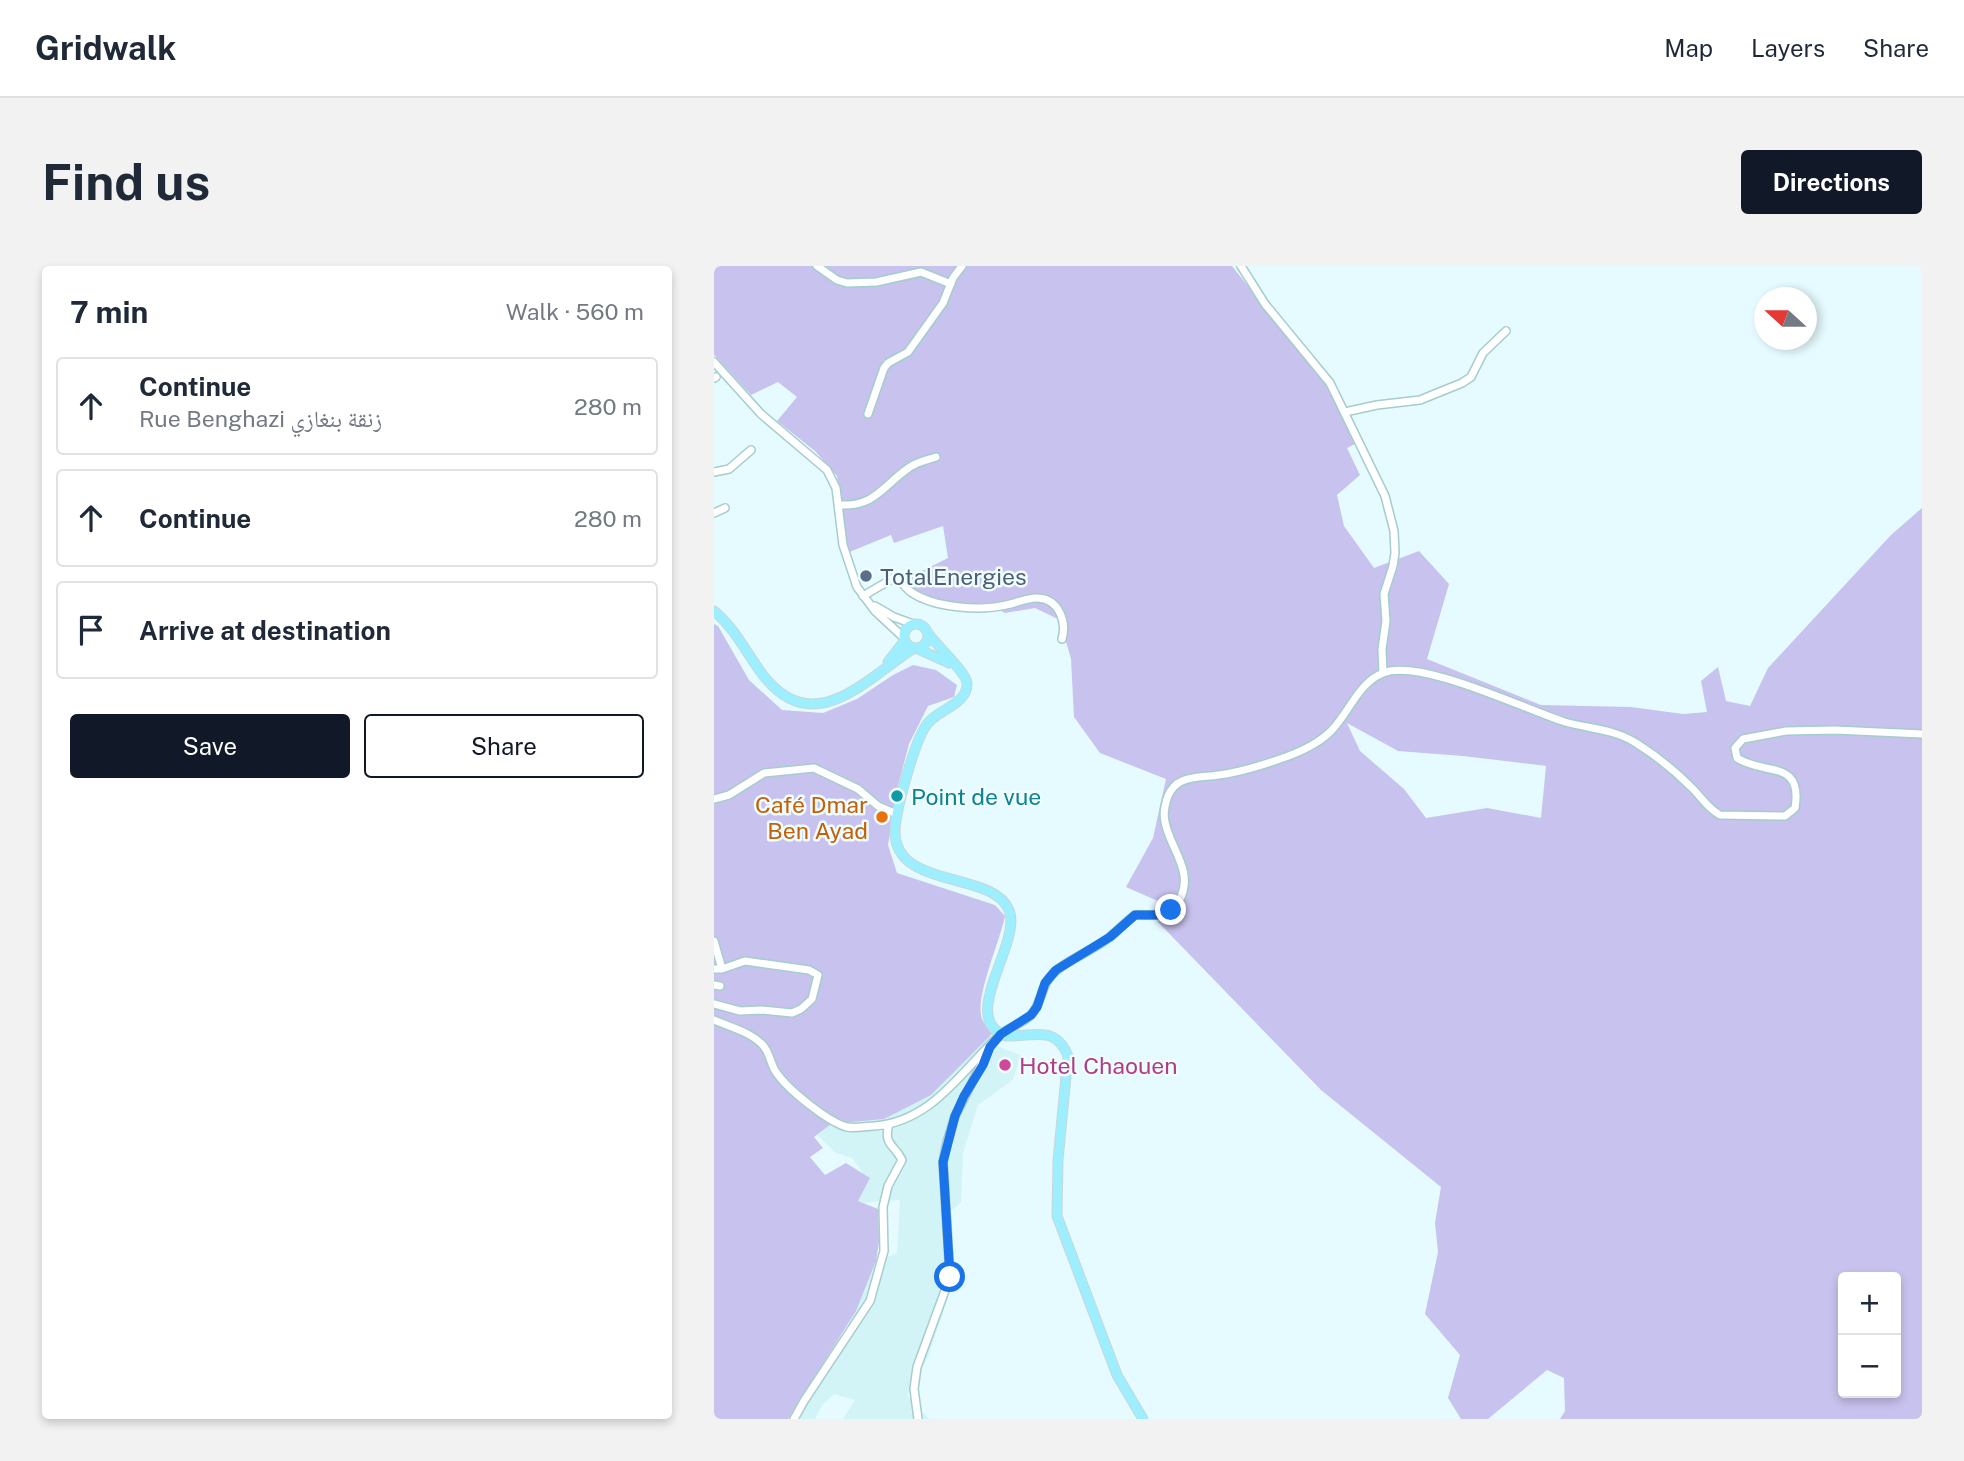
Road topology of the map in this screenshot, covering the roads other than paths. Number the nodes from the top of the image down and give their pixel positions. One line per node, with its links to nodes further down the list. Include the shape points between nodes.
1 (817, 266): 4 (street, via 848,283 921,272)
2 (962, 266): 4 (street)
3 (1241, 266): 7 (street, via 1265,304 1326,377)
4 (951, 284): 8 (street, via 908,352 884,368)
5 (1506, 331): 7 (street, via 1462,383 1420,400)
6 (714, 362): 12 (street, via 761,414 827,470)
7 (1345, 412): 22 (street, via 1385,496 1394,531 1395,559 1384,594)
8 (868, 414)
9 (751, 450): 11 (street, via 729,468)
10 (936, 457): 12 (street, via 909,468 865,502)
11 (714, 472)
12 (839, 505): 13 (street, via 848,564)
13 (866, 599): 15 (street); 17 (street); 18 (street, via 897,576 914,594 955,608 995,607 1037,598 1050,601 1059,611 1065,625)
14 (714, 611): 20 (main road, via 768,681 801,702 822,704 840,699)
15 (913, 624): 16 (main road); 17 (main road)
16 (928, 633): 19 (main road, via 926,644); 21 (main road)
17 (904, 639): 19 (main road); 20 (main road)
18 (1062, 639)
19 (915, 648): 20 (main road); 21 (main road)
20 (885, 667)
21 (957, 668): 25 (main road, via 967,680 965,693 927,724 920,736)
22 (1383, 673): 23 (street, via 1417,672 1512,700 1568,723 1622,735 1666,765 1720,815 1785,816 1795,808 1795,782 1786,772 1737,758 1735,748 1744,739 1805,730); 30 (street, via 1361,691 1321,740 1262,765 1187,779 1175,786 1164,815 1183,868 1185,882 1179,901 1165,913 1135,915 1110,937 1056,970 1031,1015)
23 (1922, 734)
24 (714, 799): 25 (street, via 764,774 814,768)
25 (897, 814): 30 (main road, via 896,839 907,861 991,893 1011,913 1012,927 988,1005 991,1021)
26 (714, 941): 27 (street)
27 (718, 969): 28 (street, via 748,961 816,972 818,979 812,999 792,1013 740,1011)
28 (714, 1004)
29 (714, 1020): 32 (street, via 760,1043 781,1079 836,1122 853,1128)
30 (1001, 1034): 31 (street); 35 (main road, via 1052,1035 1068,1056 1057,1216 1117,1375)
31 (990, 1047): 32 (street, via 934,1103); 34 (street, via 955,1116 943,1162 950,1277 917,1367)
32 (888, 1124): 33 (street, via 888,1143 902,1160 883,1208 884,1251 879,1274 870,1301)
33 (794, 1419)
34 (918, 1419)
35 (1143, 1419)

